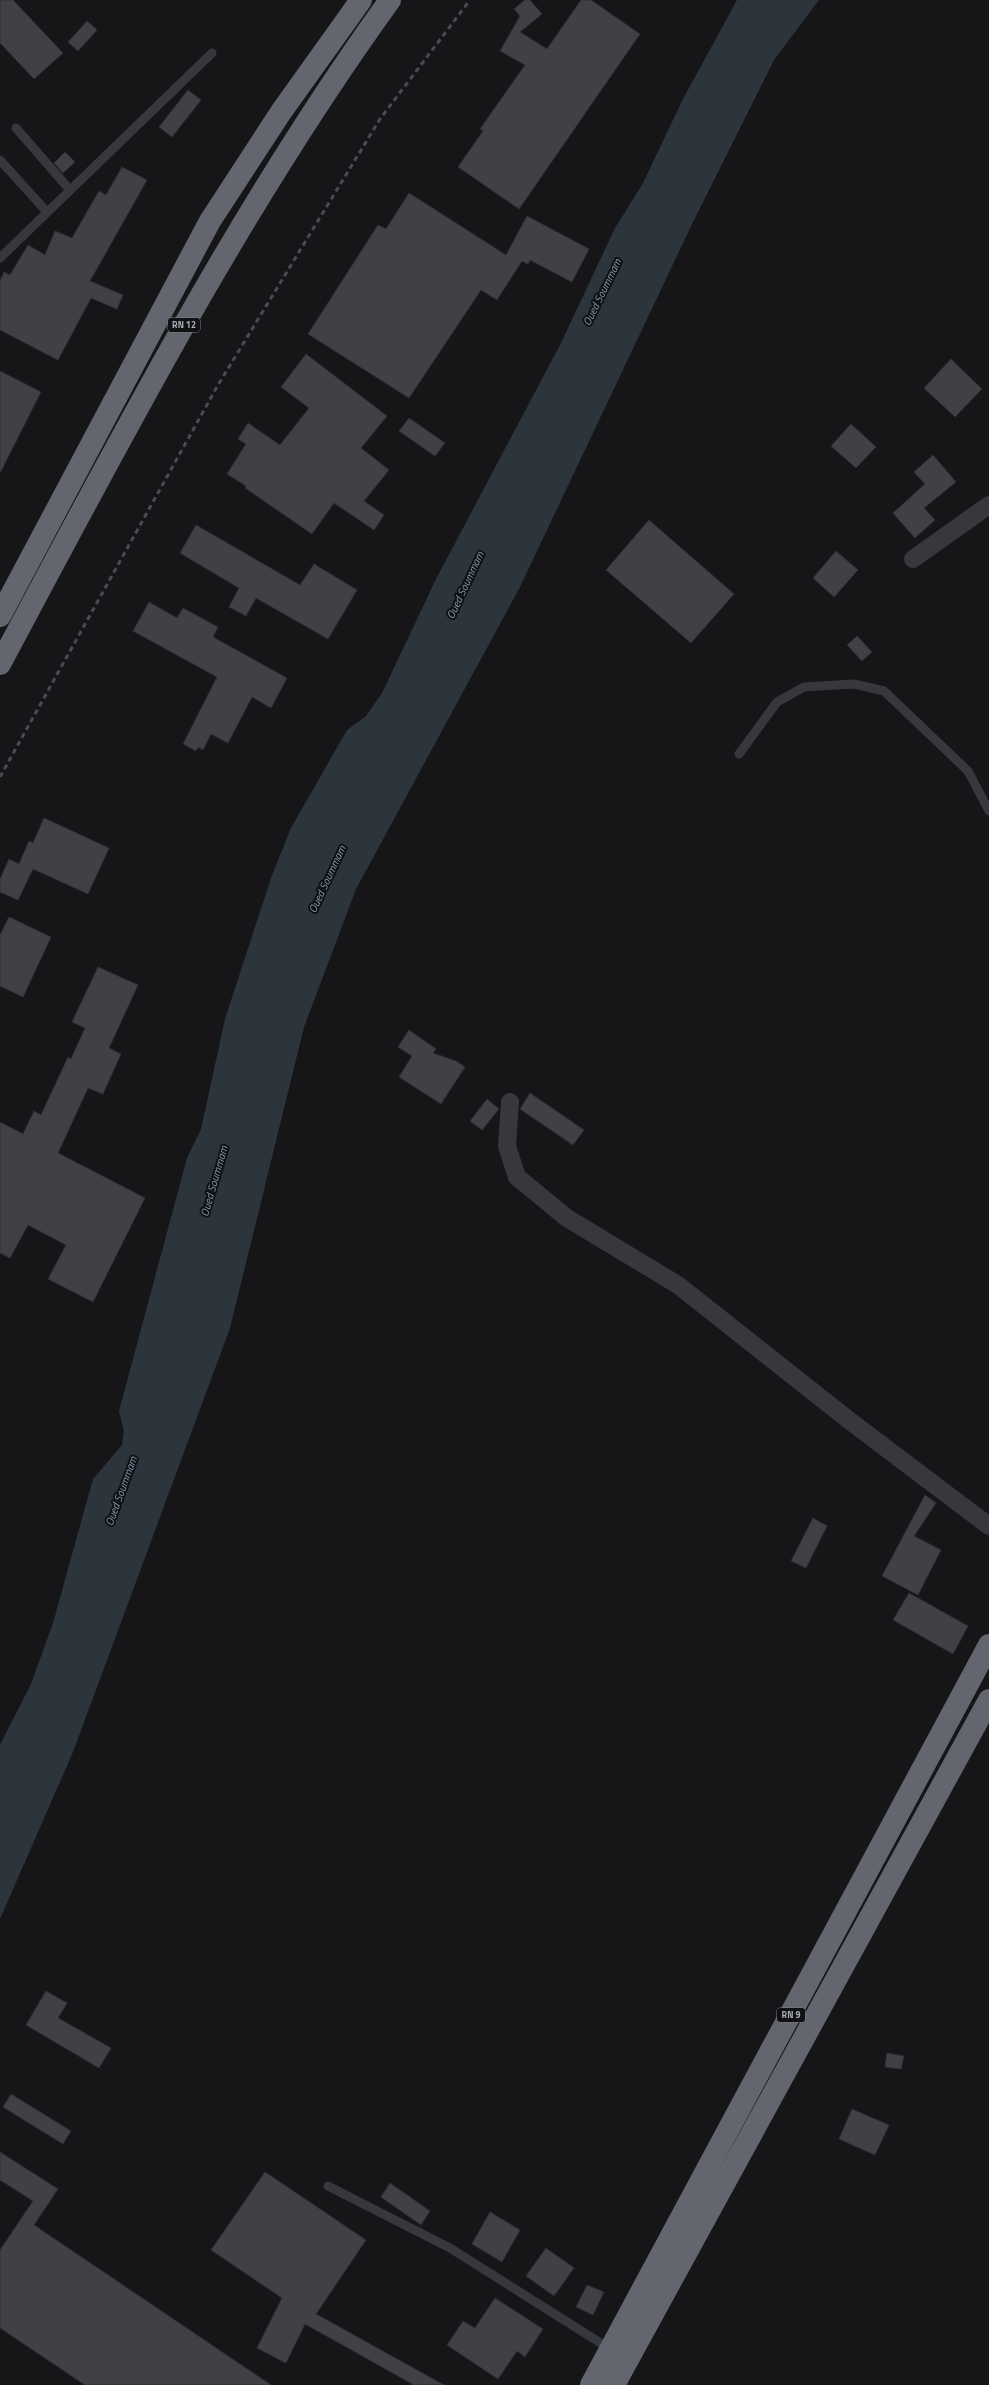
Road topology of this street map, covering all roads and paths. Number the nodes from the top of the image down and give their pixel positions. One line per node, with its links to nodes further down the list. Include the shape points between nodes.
1 (361, 0): 11 (highway, RN 12, via 281,112 210,221)
2 (390, 0): 12 (highway, RN 12, via 303,126 248,215 172,346)
3 (212, 53): 6 (lane)
4 (16, 128): 6 (lane)
5 (0, 160): 7 (lane)
6 (70, 190): 7 (lane)
7 (47, 212): 8 (lane)
8 (0, 258)
9 (989, 505): 10 (street)
10 (913, 559)
11 (0, 616)
12 (0, 664)
13 (739, 754): 14 (lane, via 777,702 804,687 854,684 884,691 968,771)
14 (989, 811)
15 (510, 1102): 16 (street, via 507,1146 517,1177 567,1218 678,1285 850,1421)
16 (989, 1526)
17 (989, 1645): 20 (highway, RN 9)
18 (989, 1700): 22 (highway, RN 9)
19 (328, 2186): 20 (lane, via 450,2248)
20 (610, 2349): 21 (highway, RN 9)
21 (591, 2385)
22 (614, 2385)

